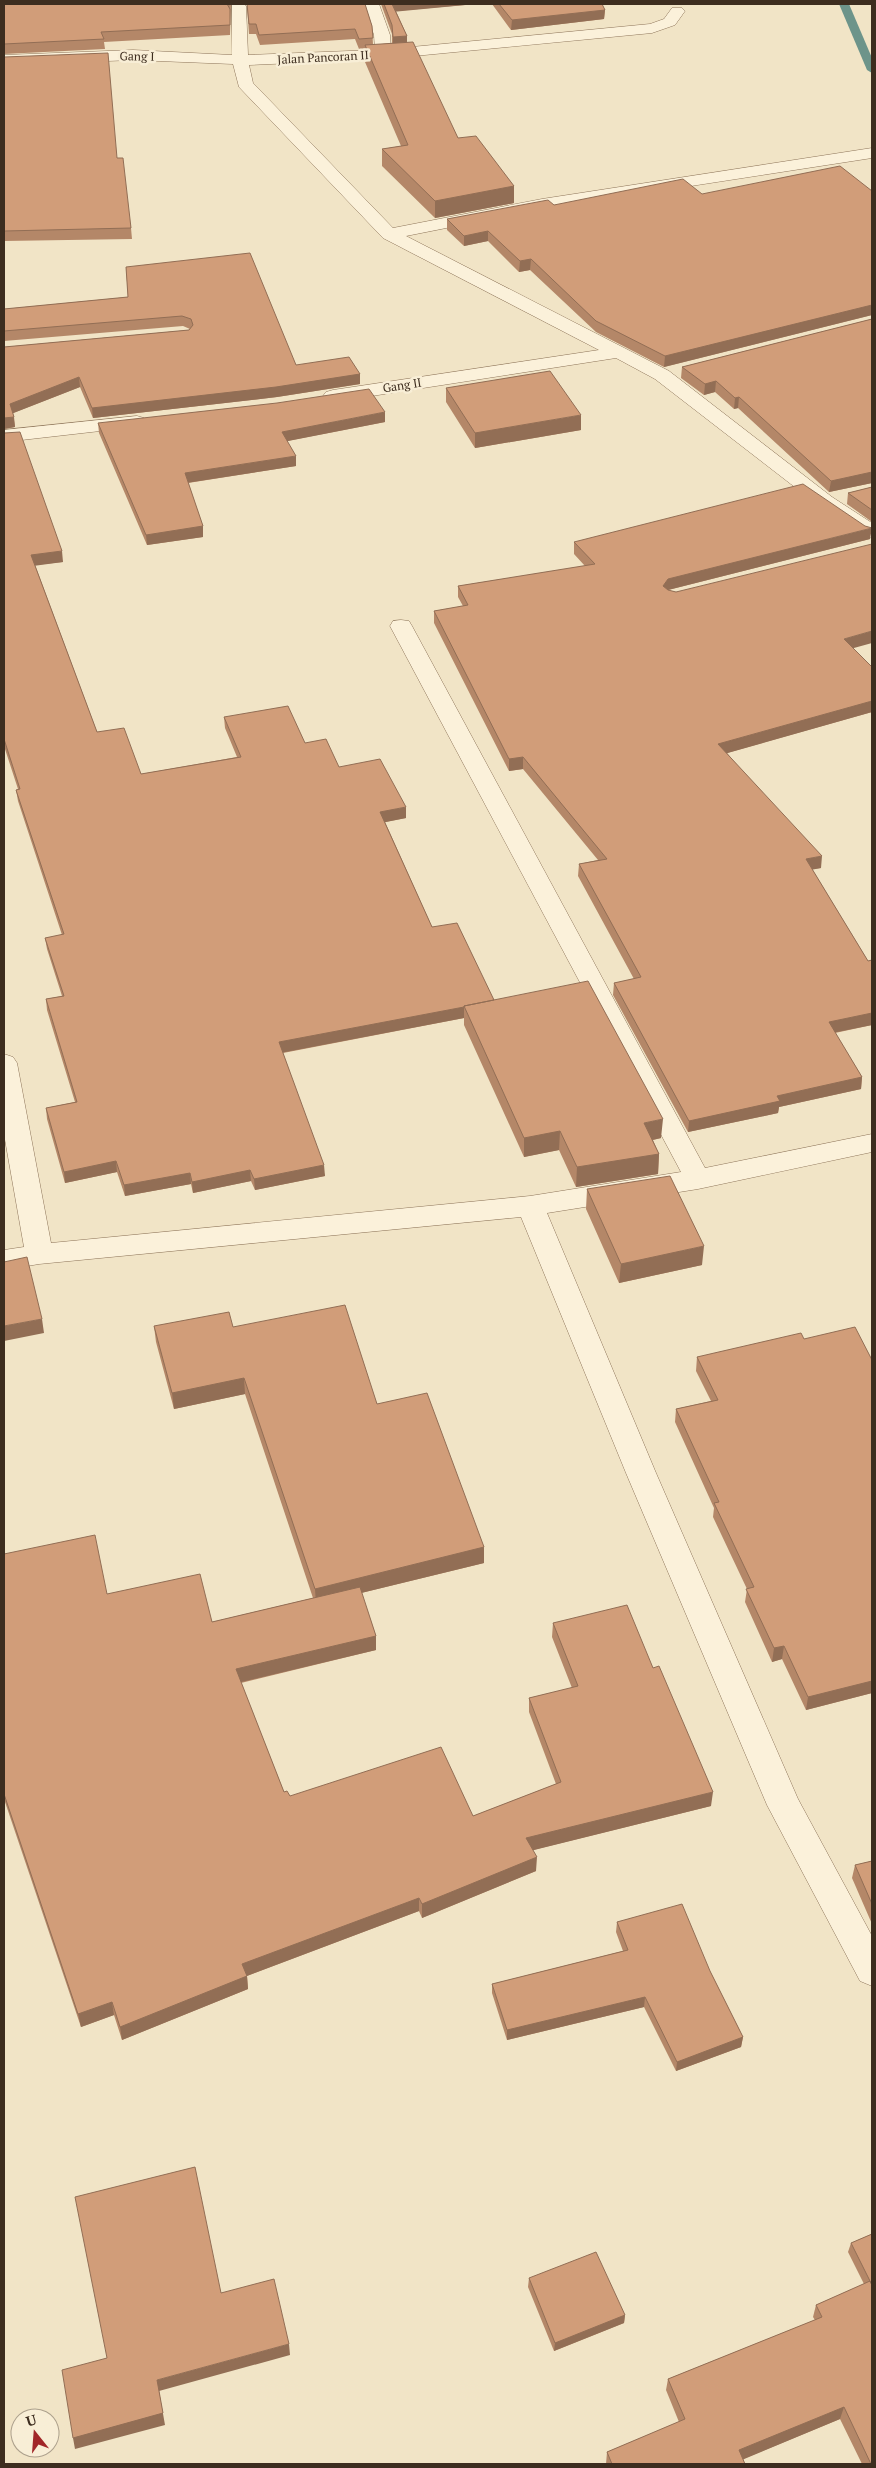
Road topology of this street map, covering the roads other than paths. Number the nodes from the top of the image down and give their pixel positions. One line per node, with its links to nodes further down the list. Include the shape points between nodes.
1 (371, 4): 4 (street, Jalan Pancoran II, via 382,35)
2 (238, 6): 6 (street)
3 (677, 11): 4 (street, via 670,22 652,28)
4 (383, 54): 6 (street, Jalan Pancoran II)
5 (4, 60): 6 (street, Gang I, via 133,55)
6 (240, 60): 8 (street, via 245,84)
7 (872, 153): 8 (street, via 542,204)
8 (389, 234): 9 (street)
9 (621, 352): 11 (street); 12 (street, Gang II)
10 (682, 370): 11 (street)
11 (662, 375): 16 (street)
12 (316, 399)
13 (158, 419): 14 (street)
14 (4, 436)
15 (854, 494): 16 (street)
16 (825, 501): 17 (street)
17 (869, 543)
18 (401, 626): 21 (street)
19 (4, 1064): 23 (street)
20 (872, 1143): 21 (street)
21 (698, 1180): 22 (street)
22 (530, 1206): 23 (street); 25 (street, via 784,1805)
23 (39, 1254): 24 (street)
24 (4, 1260)
25 (872, 1970)

